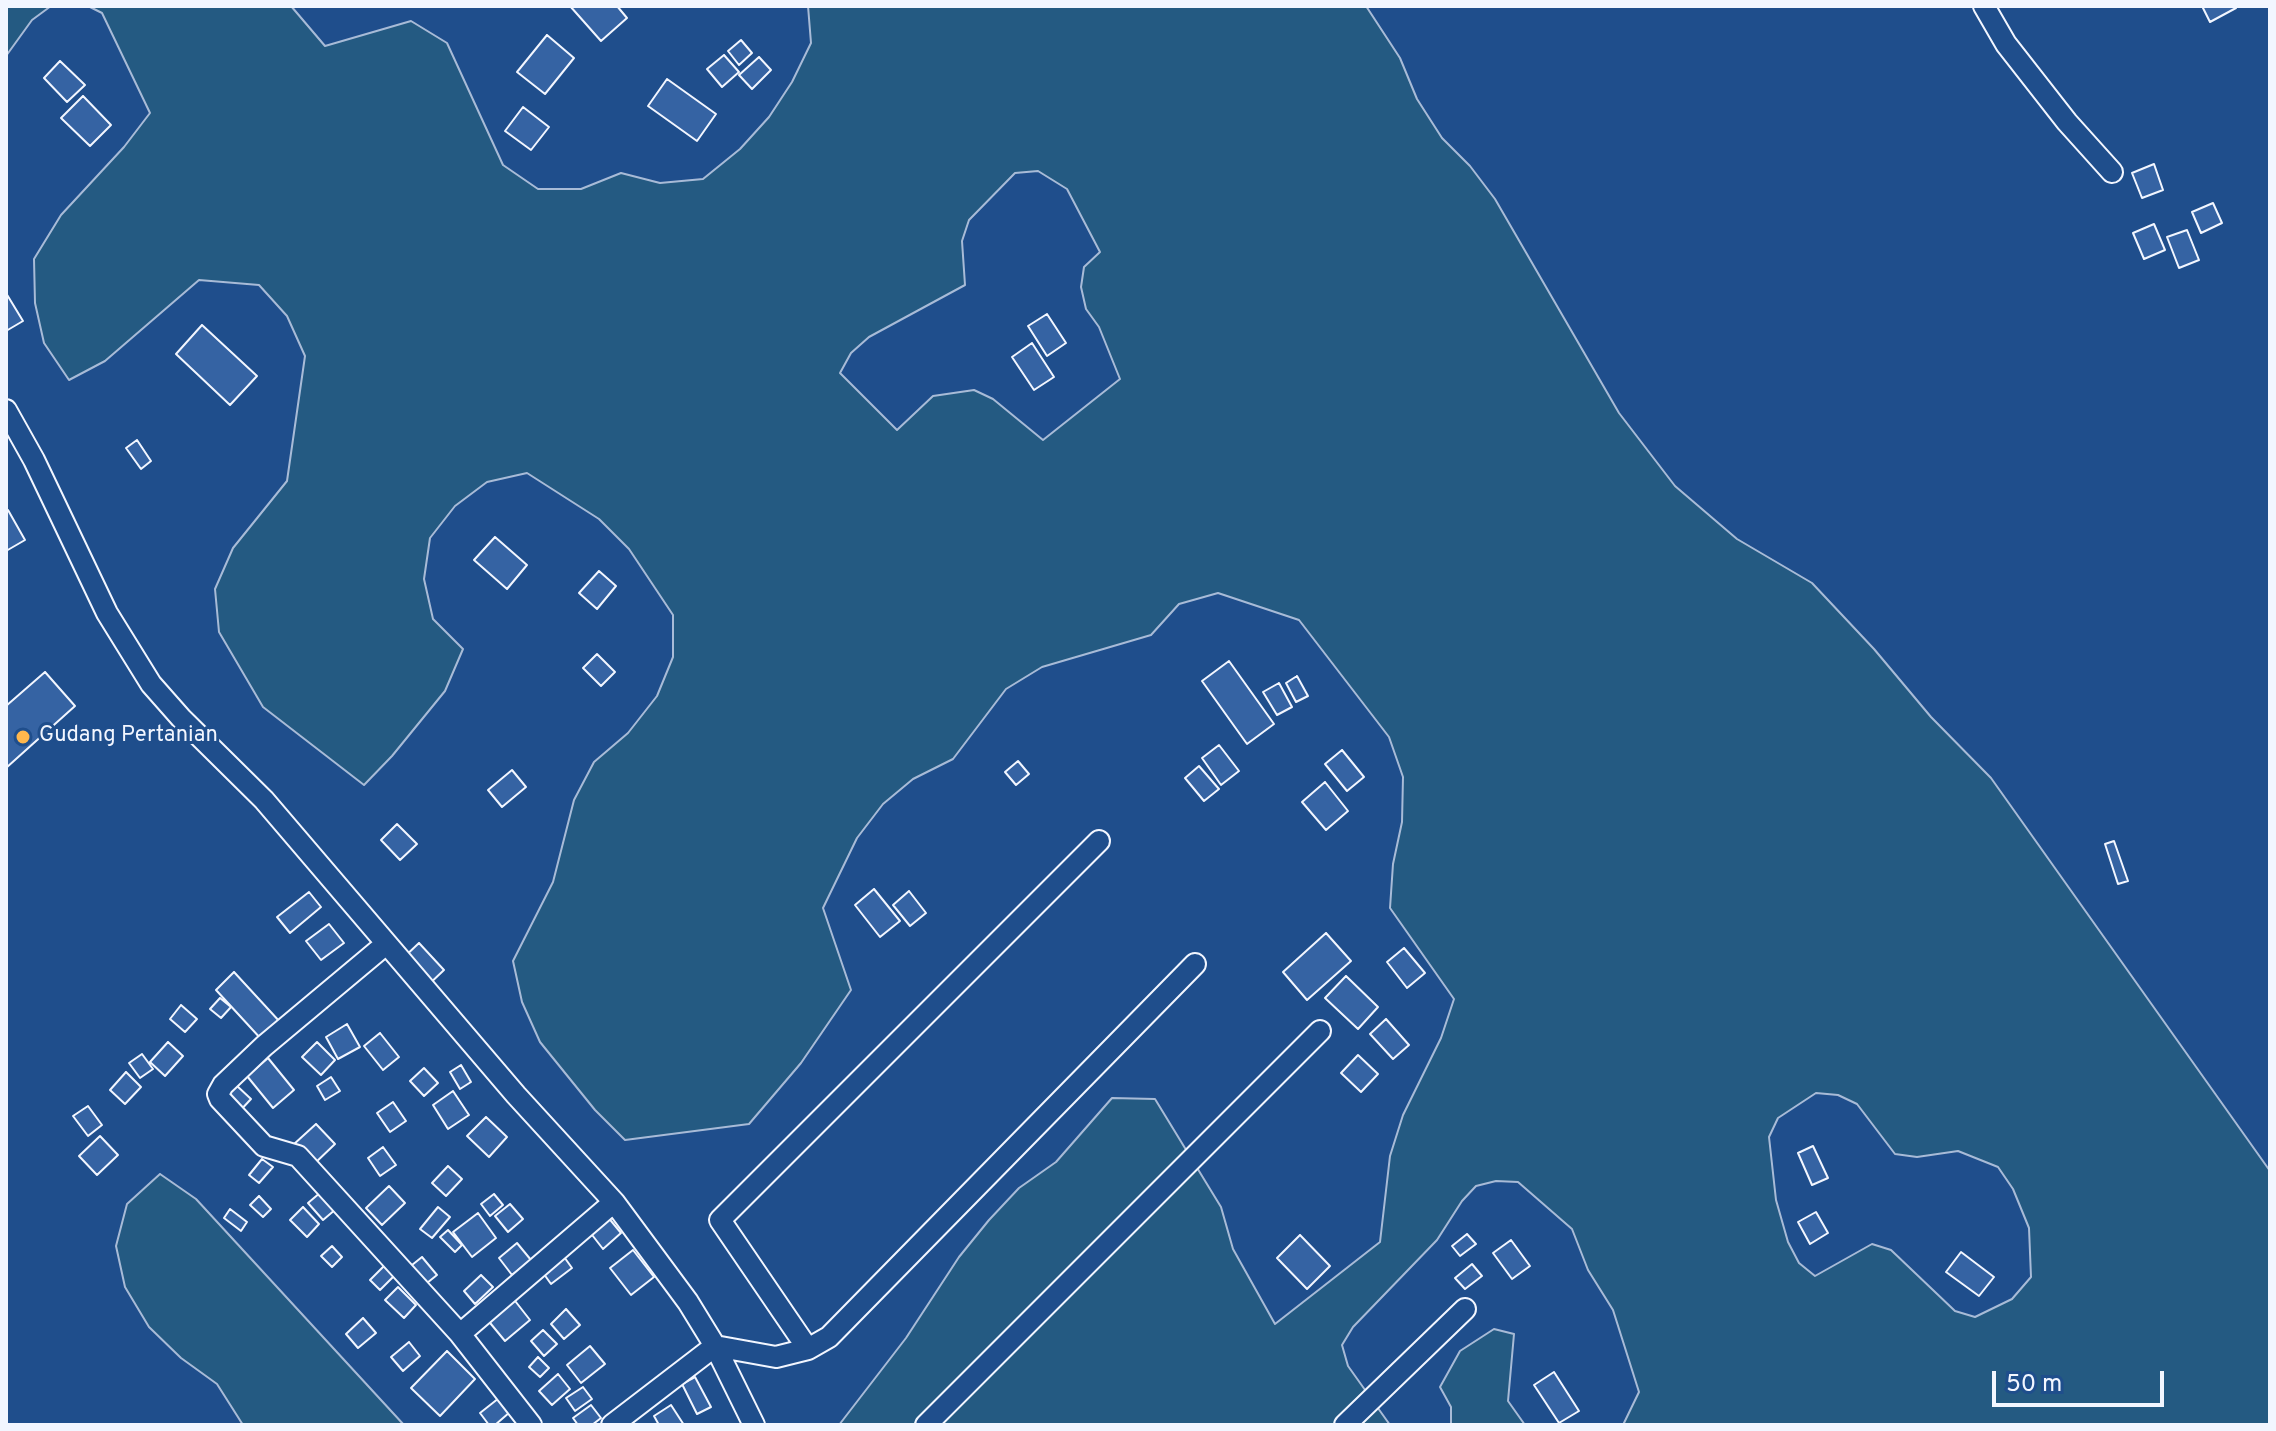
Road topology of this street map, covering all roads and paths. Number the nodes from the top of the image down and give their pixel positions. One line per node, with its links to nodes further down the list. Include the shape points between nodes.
1 (1984, 6): 2 (street, via 2006,44)
2 (2112, 172)
3 (6, 410): 5 (street, via 107,613 151,684 264,800)
4 (1099, 841): 12 (street, via 720,1220)
5 (386, 944): 8 (street); 10 (street, via 264,1046 218,1094 264,1146 298,1156)
6 (1195, 964): 12 (street, via 829,1337)
7 (1320, 1031): 16 (street)
8 (614, 1202): 10 (street); 11 (street)
9 (1465, 1309): 17 (street)
10 (460, 1334): 13 (street)
11 (715, 1346): 12 (street, via 776,1357); 14 (street); 15 (street)
12 (808, 1349)
13 (531, 1425)
14 (612, 1425)
15 (754, 1425)
16 (926, 1425)
17 (1345, 1425)

